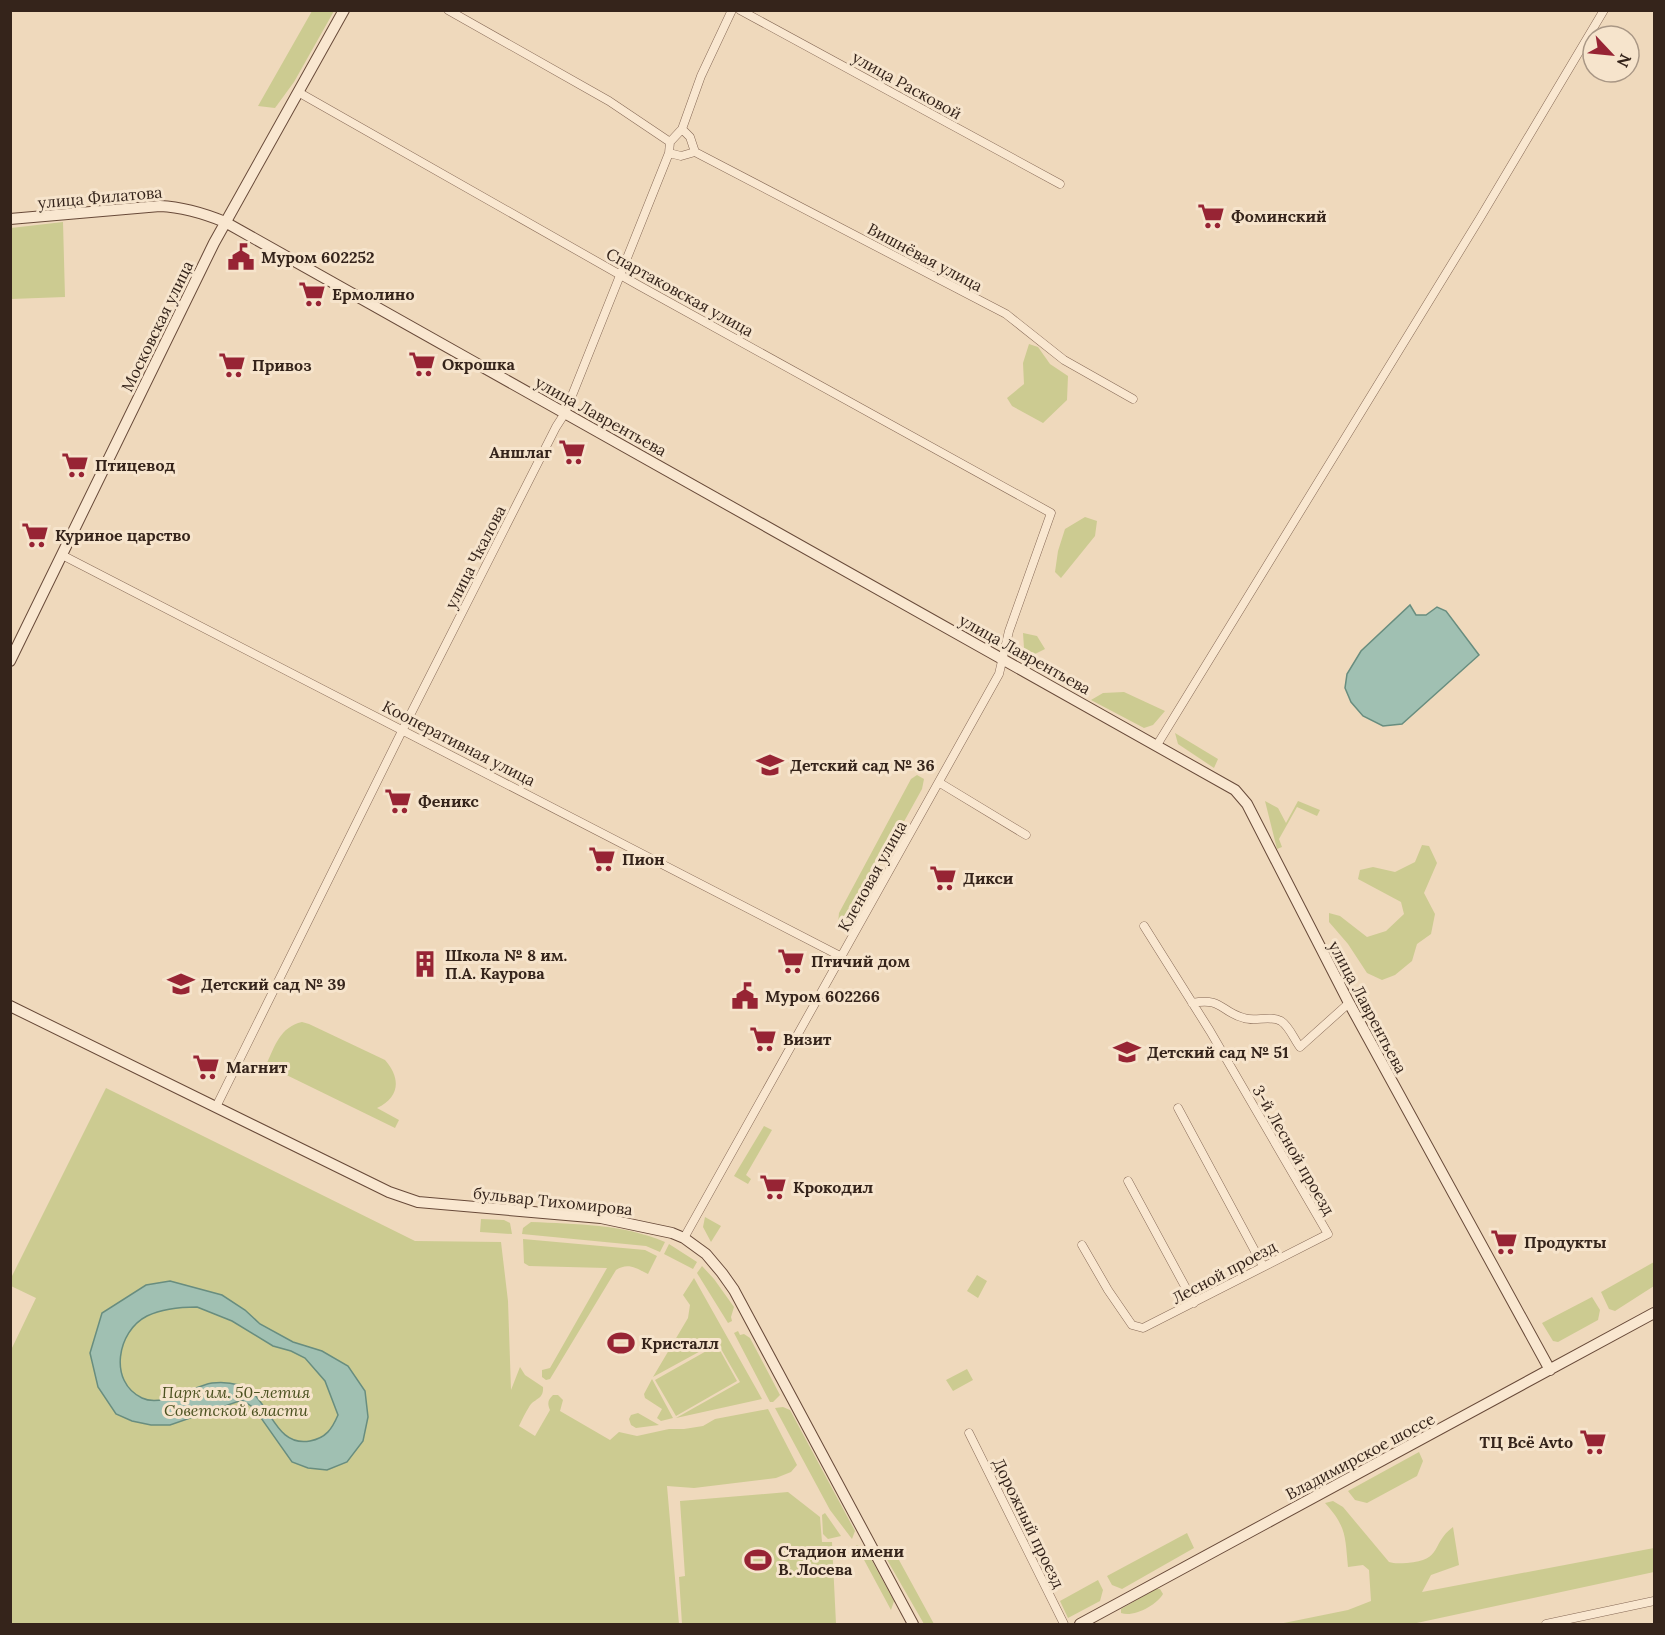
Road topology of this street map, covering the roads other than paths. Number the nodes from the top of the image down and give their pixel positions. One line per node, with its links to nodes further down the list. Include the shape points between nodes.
1 (344, 10): 6 (street, Московская улица)
2 (448, 10): 8 (street, via 609,101)
3 (732, 10): 7 (street, via 701,76)
4 (740, 10): 11 (street, улица Расковой)
5 (1604, 10): 22 (street)
6 (298, 92): 13 (street, Московская улица); 14 (street, Спартаковская улица)
7 (682, 129): 8 (street); 9 (street, via 690,137)
8 (670, 142): 10 (street, улица Чкалова)
9 (695, 152): 10 (street, Вишнёвая улица, via 681,156); 15 (street, Вишнёвая улица, via 1006,314 1064,360)
10 (669, 153): 14 (street, улица Чкалова)
11 (1060, 184)
12 (10, 219): 13 (street, улица Филатова, via 160,206 196,211)
13 (225, 222): 16 (street, улица Лаврентьева); 18 (street, Московская улица)
14 (621, 274): 16 (street, улица Чкалова); 17 (street, Спартаковская улица)
15 (1133, 399)
16 (565, 413): 19 (street, улица Лаврентьева); 21 (street, улица Чкалова)
17 (1051, 513): 19 (street, Кленовая улица)
18 (62, 555): 20 (street, Московская улица); 21 (street, Кооперативная улица)
19 (1003, 658): 22 (street, улица Лаврентьева); 23 (street, Кленовая улица, via 999,674)
20 (10, 661)
21 (403, 729): 26 (street, Кооперативная улица); 30 (street, улица Чкалова)
22 (1157, 745): 28 (street, улица Лаврентьева, via 1235,790 1247,804)
23 (940, 783): 24 (street); 26 (street, Кленовая улица)
24 (1026, 835)
25 (1144, 926): 27 (street, 3-й Лесной проезд)
26 (842, 957): 34 (street, Кленовая улица)
27 (1192, 1003): 28 (street, via 1206,1000 1244,1018 1277,1019 1300,1047); 33 (street, 3-й Лесной проезд)
28 (1349, 1004): 39 (street, улица Лаврентьева)
29 (10, 1006): 30 (street, бульвар Тихомирова)
30 (216, 1107): 34 (street, бульвар Тихомирова, via 389,1192 418,1202 601,1218)
31 (1178, 1108): 36 (street)
32 (1128, 1181): 37 (street)
33 (1328, 1234): 36 (street, Лесной проезд)
34 (684, 1238): 42 (street, бульвар Тихомирова, via 715,1263 734,1290)
35 (1082, 1245): 37 (street, Лесной проезд, via 1132,1325 1143,1328)
36 (1263, 1266): 37 (street, Лесной проезд)
37 (1194, 1304)
38 (1654, 1313): 39 (street, Владимирское шоссе)
39 (1550, 1370): 44 (street, Владимирское шоссе)
40 (969, 1433): 43 (street, Дорожный проезд)
41 (1654, 1601): 45 (street)
42 (913, 1624)
43 (1064, 1624)
44 (1080, 1624)
45 (1546, 1624)

